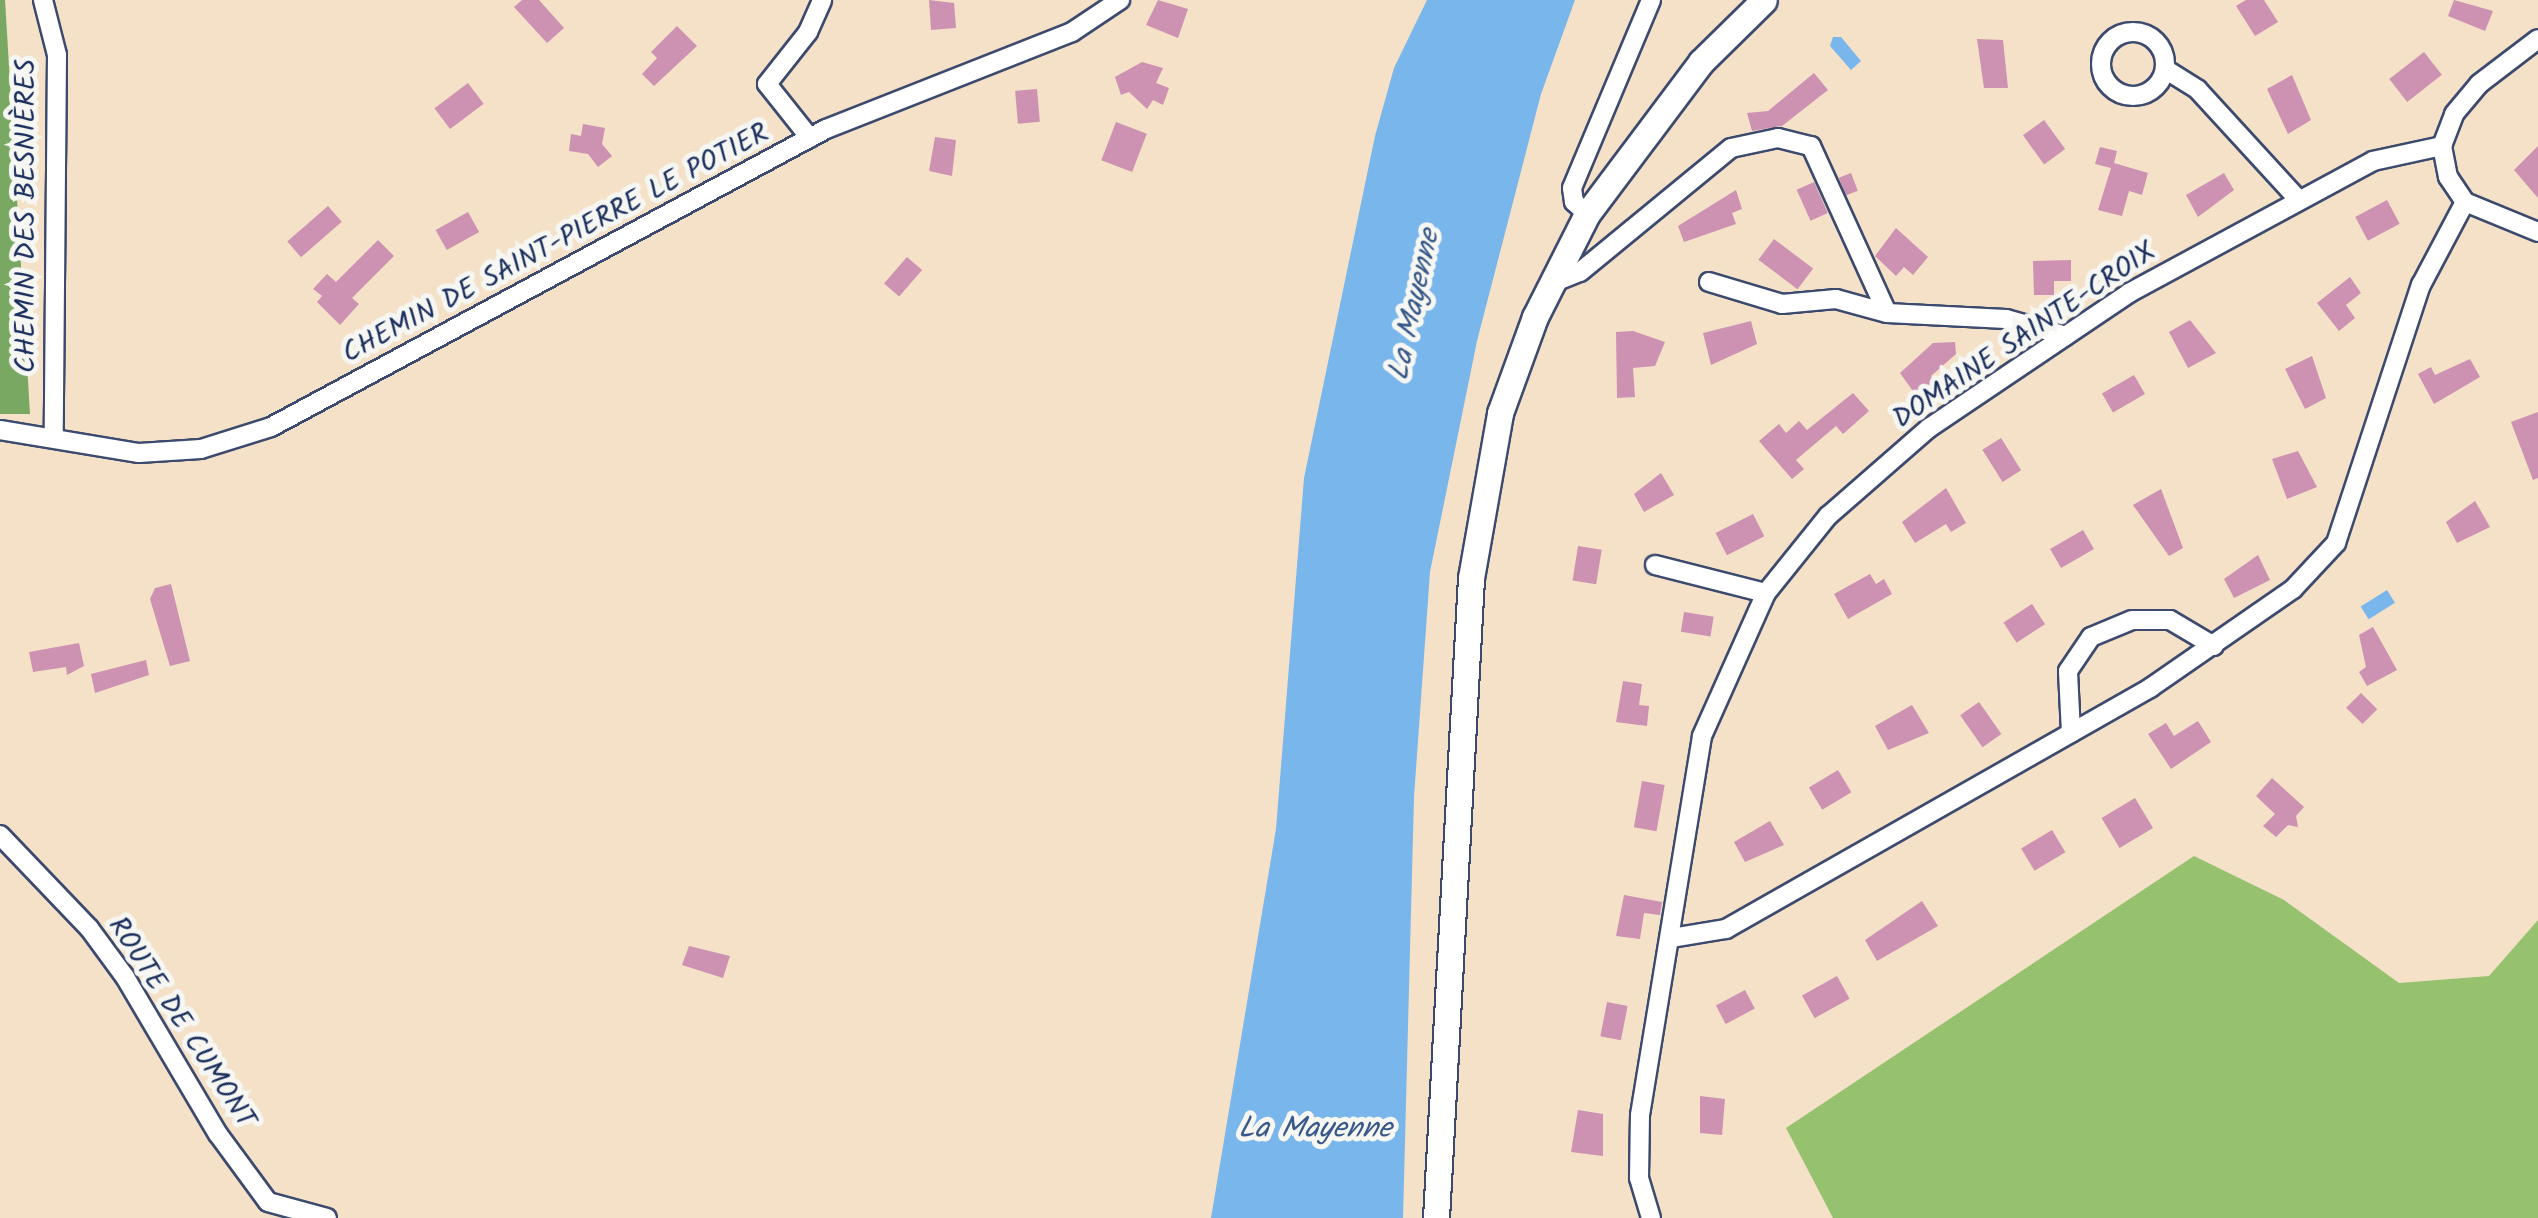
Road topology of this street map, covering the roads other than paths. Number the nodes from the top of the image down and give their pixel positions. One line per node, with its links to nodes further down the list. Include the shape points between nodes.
1 (43, 0): 19 (street, CHEMIN DES BESNIÈRES, via 57,55)
2 (822, 0): 8 (street, via 808,32 768,84)
3 (1120, 0): 8 (street, CHEMIN DE SAINT-PIERRE LE POTIER, via 1072,32)
4 (1650, 0): 12 (street, via 1572,188 1574,202)
5 (1764, 0): 12 (main road, via 1701,62)
6 (2538, 39): 9 (street, via 2479,84 2454,114)
7 (2166, 70): 10 (street, via 2198,90)
8 (810, 138): 19 (street, CHEMIN DE SAINT-PIERRE LE POTIER, via 271,428 202,448 139,453)
9 (2442, 146): 10 (street, DOMAINE SAINTE-CROIX, via 2373,161); 11 (street, via 2448,177)
10 (2297, 198): 17 (street, DOMAINE SAINTE-CROIX)
11 (2464, 202): 13 (street); 22 (street, via 2420,285 2336,542 2293,589)
12 (1587, 214): 15 (main road)
13 (2538, 232)
14 (1709, 282): 16 (street, via 1754,300 1836,299)
15 (1550, 284): 16 (street, via 1580,272 1731,148 1778,138 1812,146); 28 (main road, via 1500,413 1478,509)
16 (1888, 313): 17 (street, via 2006,319)
17 (2066, 336): 21 (street, DOMAINE SAINTE-CROIX, via 1929,428 1828,516)
18 (0, 430): 19 (street, CHEMIN DE SAINT-PIERRE LE POTIER)
19 (54, 434)
20 (1655, 565): 21 (street)
21 (1766, 593): 25 (street, DOMAINE SAINTE-CROIX, via 1702,736)
22 (2214, 646): 23 (street); 23 (street, via 2170,620 2132,620 2091,638 2068,672)
23 (2071, 733): 25 (street, via 1726,928)
24 (0, 835): 26 (street, ROUTE DE CUMONT, via 116,964 218,1134)
25 (1672, 938): 29 (street, DOMAINE SAINTE-CROIX, via 1640,1115 1639,1178)
26 (273, 1210): 27 (street, ROUTE DE CUMONT)
27 (327, 1218)
28 (1436, 1218)
29 (1652, 1218)

